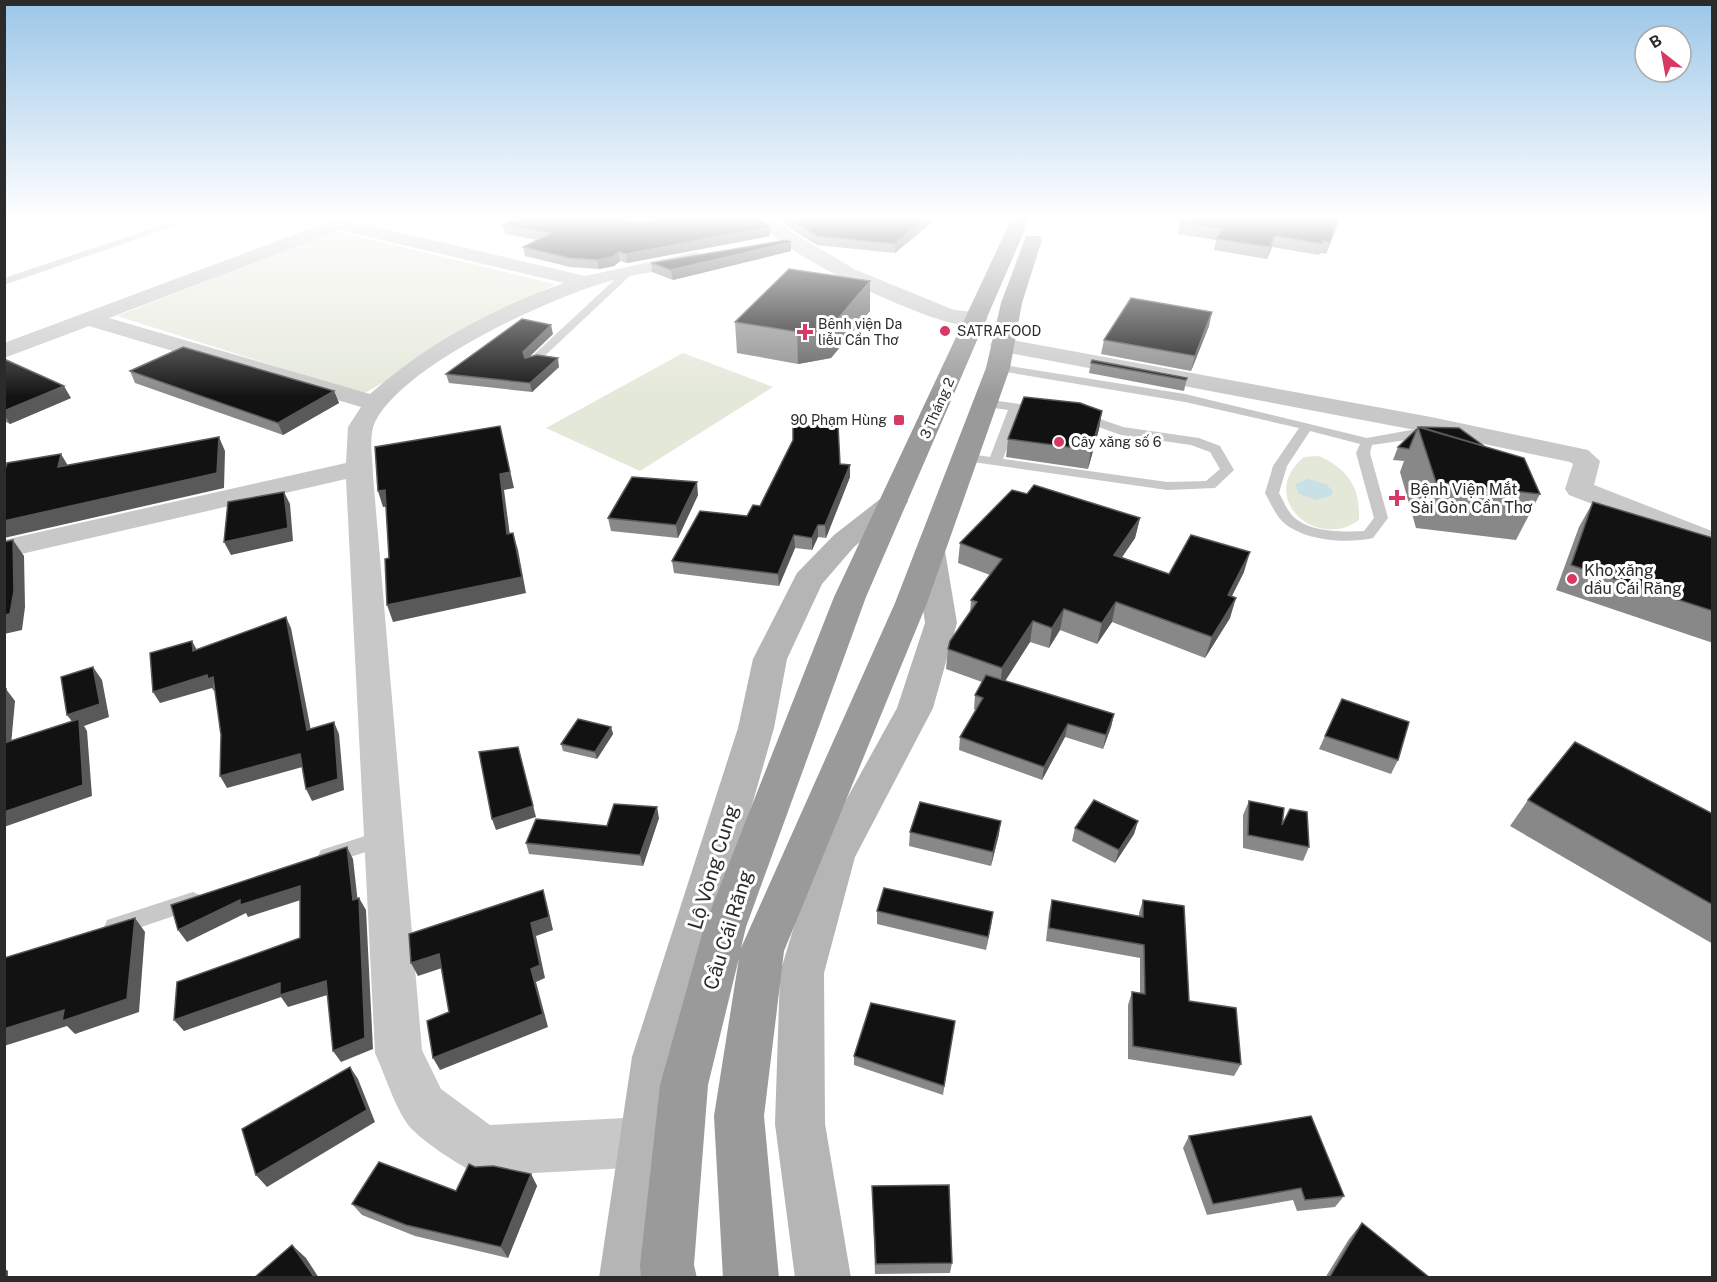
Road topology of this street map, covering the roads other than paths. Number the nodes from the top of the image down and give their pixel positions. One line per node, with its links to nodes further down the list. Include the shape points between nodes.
1 (200, 278): 10 (street)
2 (567, 278): 8 (street)
3 (603, 278): 8 (street)
4 (623, 278): 13 (lane)
5 (858, 278): 9 (street, via 950,316)
6 (995, 278): 9 (highway, 3 Tháng 2)
7 (1019, 278): 12 (highway)
8 (585, 282): 14 (street, via 491,324 420,364)
9 (977, 318): 23 (highway, 3 Tháng 2)
10 (91, 320): 11 (street); 14 (street)
11 (4, 351)
12 (1000, 356): 15 (highway); 17 (lane); 24 (street, via 1431,425 1579,456 1587,461 1579,489)
13 (531, 363)
14 (375, 403): 22 (street, via 362,423)
15 (984, 403): 16 (lane); 20 (highway)
16 (1015, 407): 21 (lane); 21 (lane, via 1064,414 1121,431 1194,441 1215,449 1227,470 1210,485 1167,486)
17 (1308, 426): 19 (lane); 19 (lane, via 1280,466 1272,493 1287,519 1310,530 1341,537 1368,536 1381,518 1364,453)
18 (1445, 435): 19 (lane, via 1422,432)
19 (1367, 442)
20 (964, 457): 21 (lane); 26 (highway)
21 (995, 462)
22 (359, 469): 25 (street); 28 (street)
23 (894, 502): 27 (highway, 3 Tháng 2); 32 (main road, Lộ Vòng Cung, via 844,540 808,580 770,659 756,728 656,1056)
24 (1713, 541)
25 (4, 549)
26 (930, 551): 35 (highway, via 762,951 739,1116); 36 (main road, via 941,623 915,708 835,856 802,973 800,1124)
27 (850, 597): 34 (highway, Cầu Cái Răng, via 725,927 684,1085)
28 (384, 837): 29 (lane); 32 (street, via 399,1053 424,1106 482,1151)
29 (306, 863)
30 (217, 893): 31 (lane)
31 (94, 933)
32 (645, 1142): 33 (main road, Lộ Vòng Cung)
33 (627, 1278)
34 (669, 1278)
35 (751, 1278)
36 (823, 1278)

